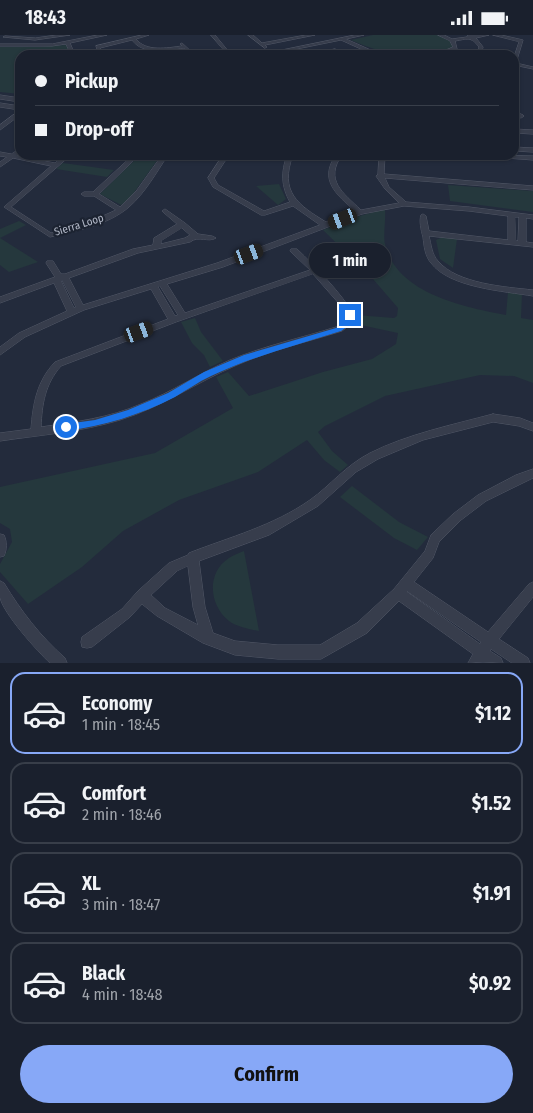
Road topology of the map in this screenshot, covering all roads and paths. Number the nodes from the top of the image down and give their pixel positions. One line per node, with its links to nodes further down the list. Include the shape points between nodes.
1 (6, 35): 16 (street, via 4,37)
2 (18, 35): 16 (street)
3 (67, 35): 16 (street)
4 (105, 35): 23 (street)
5 (147, 35): 17 (street)
6 (213, 35): 30 (street)
7 (250, 35): 15 (street, via 264,45)
8 (313, 35): 15 (street)
9 (336, 35): 20 (street)
10 (362, 35): 20 (street)
11 (440, 35): 21 (street)
12 (467, 35): 18 (street)
13 (487, 35): 18 (street)
14 (495, 35): 35 (street, via 521,41)
15 (298, 36)
16 (12, 38)
17 (133, 38): 26 (street, via 141,47); 28 (street, via 98,47)
18 (473, 38): 21 (street); 34 (street)
19 (186, 39): 22 (street)
20 (343, 39): 31 (street); 32 (street)
21 (452, 40): 33 (street, via 456,45)
22 (179, 41): 25 (street); 26 (street)
23 (68, 43): 24 (street, via 34,47); 27 (street)
24 (0, 45)
25 (185, 47): 26 (street); 29 (street)
26 (151, 48)
27 (71, 50)
28 (98, 50)
29 (188, 50)
30 (226, 50)
31 (286, 50)
32 (367, 50)
33 (450, 50)
34 (480, 50)
35 (518, 50)
36 (519, 65): 37 (street)
37 (533, 68)
38 (0, 97): 39 (street)
39 (15, 99)
40 (0, 105): 41 (street)
41 (15, 107)
42 (15, 116): 43 (street)
43 (0, 128)
44 (519, 131): 45 (street)
45 (533, 132)
46 (15, 149): 51 (street)
47 (519, 149): 48 (street)
48 (533, 150)
49 (0, 154): 51 (street)
50 (15, 154): 51 (street)
51 (12, 156): 52 (street); 63 (street)
52 (15, 157)
53 (519, 157): 54 (street)
54 (533, 158)
55 (30, 160): 64 (street)
56 (62, 160): 64 (street, Sierra Loop)
57 (131, 160): 68 (street)
58 (161, 160): 72 (street, Sierra Loop)
59 (223, 160): 75 (street, via 211,178 215,186)
60 (288, 160): 69 (street, via 284,173)
61 (332, 160): 74 (street, via 330,177 336,188)
62 (382, 160): 65 (street)
63 (0, 165)
64 (56, 165): 71 (street, Sierra Loop)
65 (380, 176): 66 (street); 70 (street, via 386,187)
66 (533, 188)
67 (84, 194): 68 (street)
68 (95, 194): 72 (street)
69 (294, 203): 75 (street); 82 (street)
70 (404, 204): 74 (street); 76 (street)
71 (4, 207): 72 (street, Sierra Loop, via 48,238)
72 (120, 210)
73 (165, 211): 81 (street)
74 (360, 212): 82 (street)
75 (263, 214): 80 (street)
76 (511, 214): 77 (street); 86 (street)
77 (524, 215): 79 (street); 87 (street)
78 (423, 216): 83 (street)
79 (533, 217)
80 (262, 223)
81 (183, 225): 84 (street); 89 (street, via 157,240)
82 (326, 225): 94 (street)
83 (425, 233): 86 (street); 96 (street, via 434,261 447,273 470,281)
84 (195, 235): 85 (street); 89 (street, via 187,240)
85 (212, 238)
86 (512, 241): 87 (street)
87 (522, 243): 88 (street)
88 (533, 245)
89 (157, 246): 93 (street)
90 (294, 251): 92 (street)
91 (50, 263): 93 (street)
92 (314, 271): 100 (street); 104 (street, via 350,315 348,322 338,329 246,357 131,413 95,423)
93 (60, 278): 97 (street); 98 (street); 99 (street)
94 (163, 284): 95 (street); 100 (street)
95 (154, 287): 98 (street); 101 (street)
96 (533, 293)
97 (0, 300)
98 (81, 308): 99 (street)
99 (72, 311): 102 (street, via 22,335)
100 (184, 316): 101 (street)
101 (173, 320): 104 (street, via 58,364 48,373 37,402)
102 (0, 352)
103 (533, 427): 109 (street, via 493,418 421,437 374,456 352,469 314,503 265,531)
104 (36, 432): 105 (street)
105 (0, 437)
106 (533, 473): 111 (street, via 482,498 456,517 435,539 429,554)
107 (0, 539): 108 (street)
108 (0, 552)
109 (194, 557): 113 (street, via 173,567); 114 (street, via 199,607)
110 (0, 587): 118 (street, via 44,650)
111 (402, 588): 114 (street, via 362,628 321,652 235,648); 115 (street); 117 (street)
112 (533, 588): 115 (street)
113 (142, 595): 114 (street, via 161,612); 116 (street, via 126,613)
114 (208, 638)
115 (489, 641): 117 (street); 120 (street)
116 (87, 642)
117 (478, 659): 119 (street)
118 (60, 663)
119 (496, 663)
120 (523, 663)

